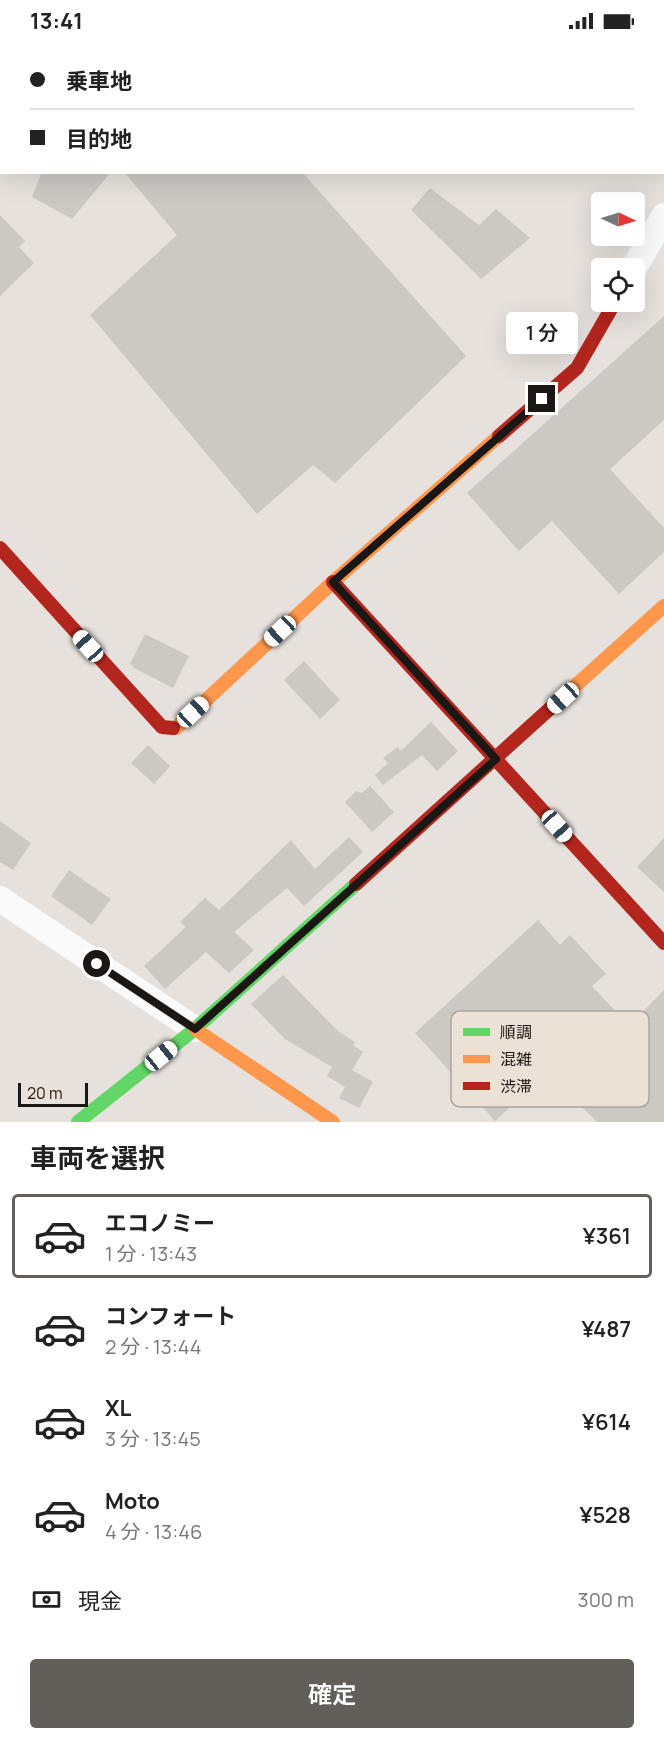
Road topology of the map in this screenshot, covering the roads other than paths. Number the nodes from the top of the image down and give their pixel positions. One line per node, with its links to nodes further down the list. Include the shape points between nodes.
1 (664, 216): 2 (street)
2 (640, 258)
3 (609, 312): 5 (street, via 577,368)
4 (0, 548): 5 (street, via 162,727 176,728)
5 (333, 582): 7 (street)
6 (664, 606): 7 (street)
7 (496, 759): 9 (street); 10 (street)
8 (0, 899): 10 (street)
9 (664, 943)
10 (195, 1029): 11 (street); 12 (street)
11 (78, 1122)
12 (333, 1122)

